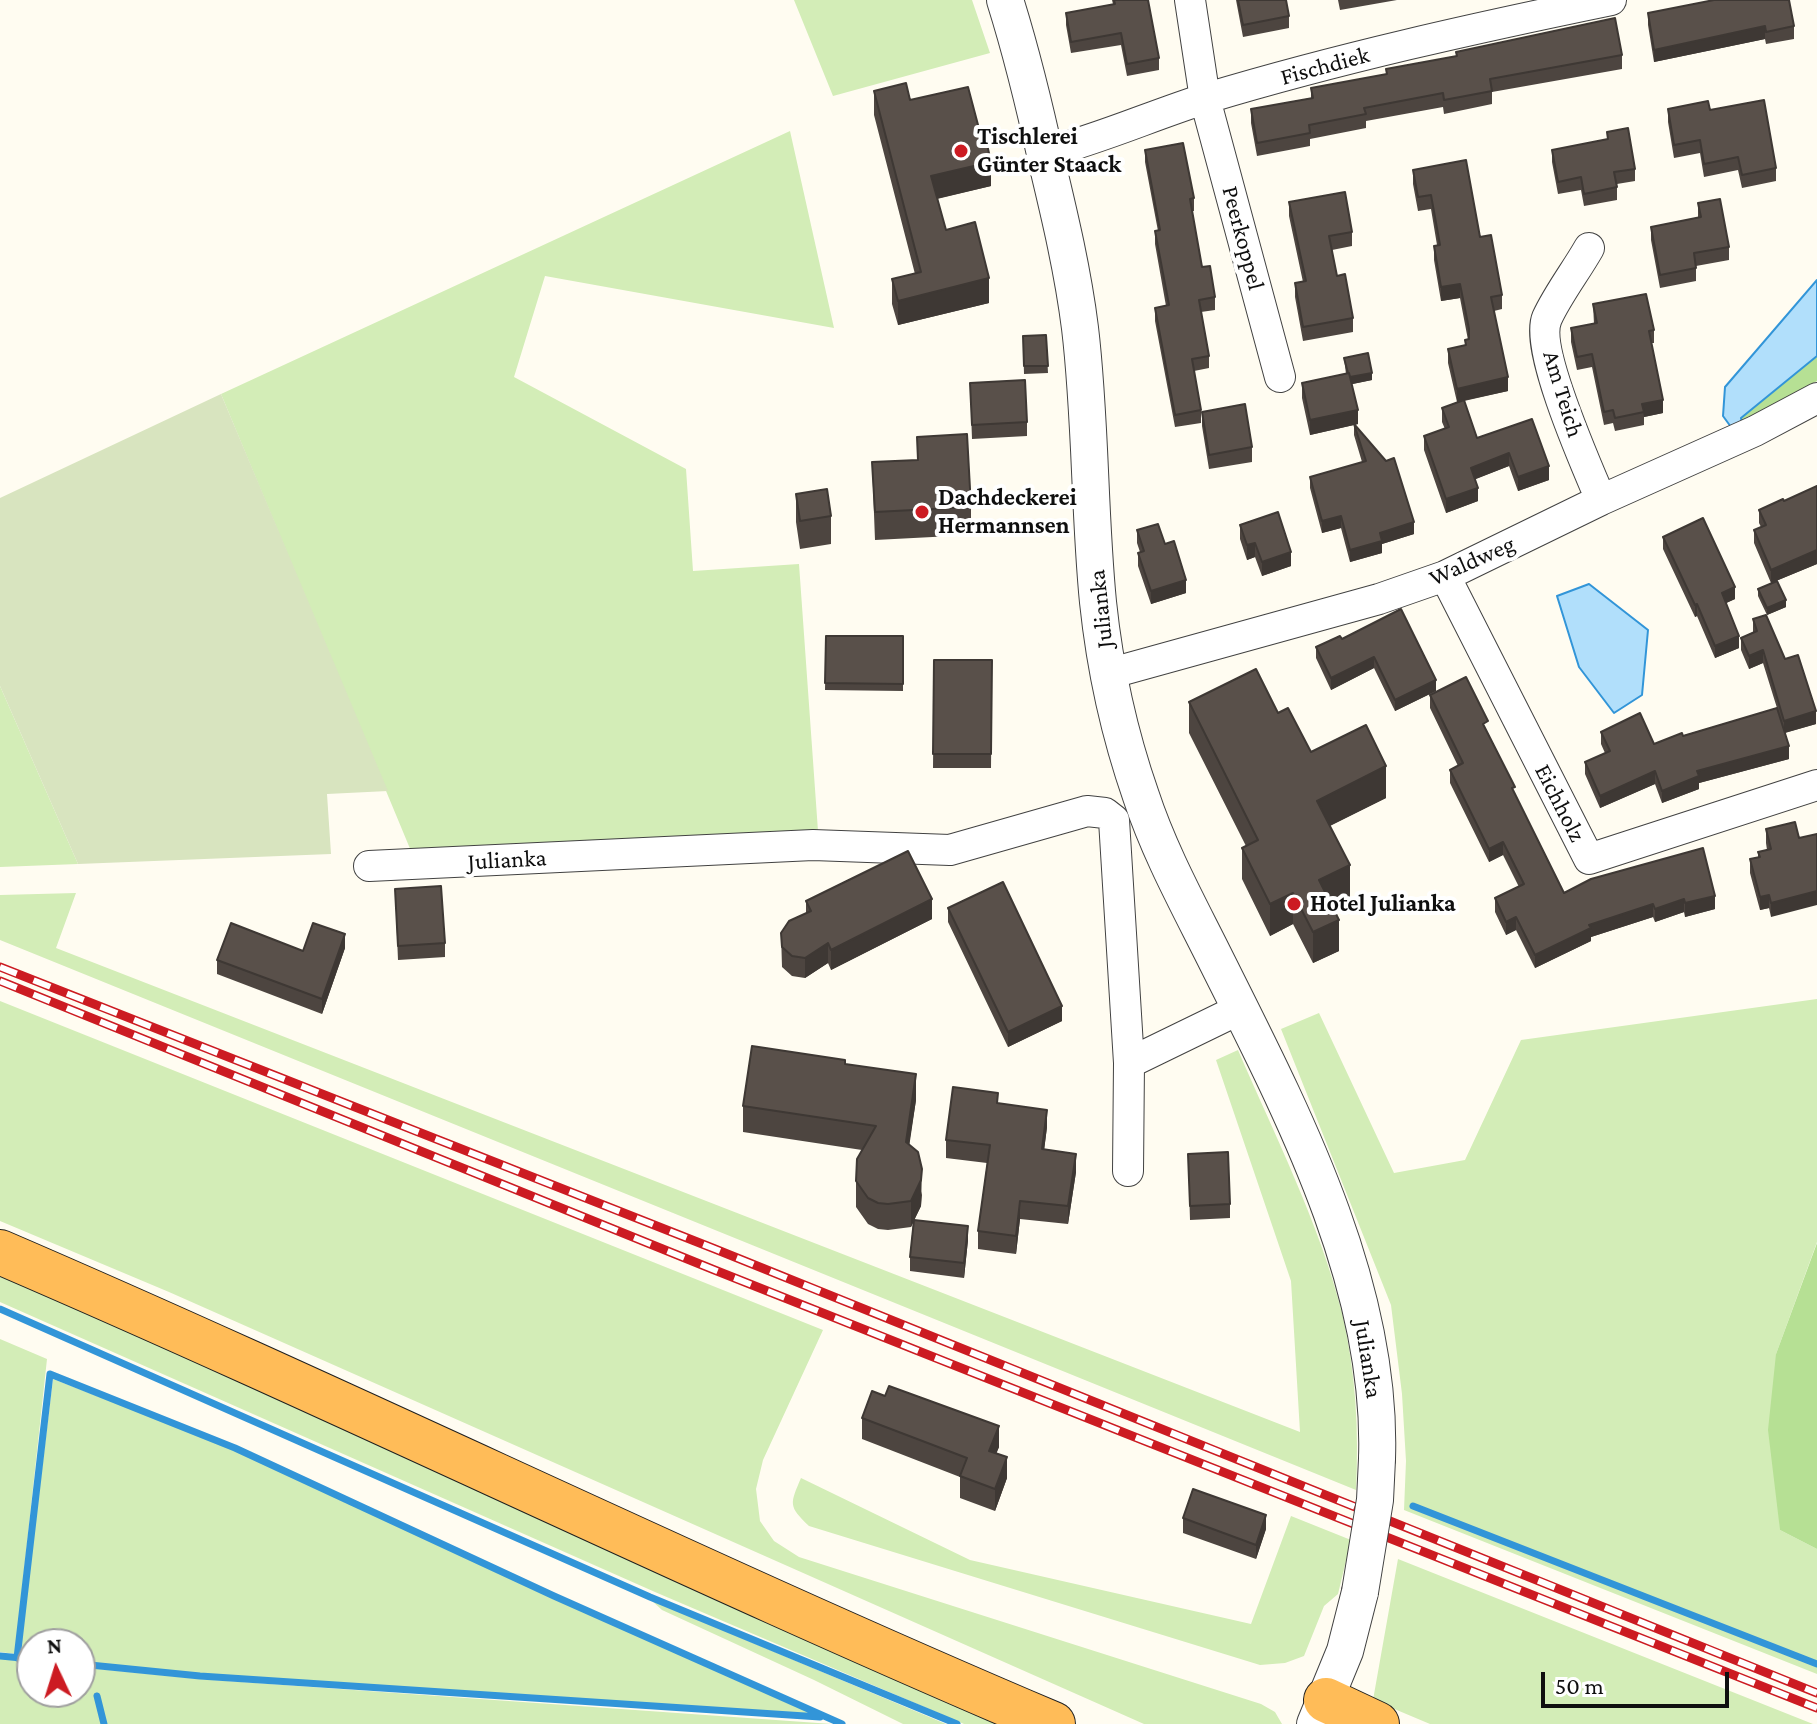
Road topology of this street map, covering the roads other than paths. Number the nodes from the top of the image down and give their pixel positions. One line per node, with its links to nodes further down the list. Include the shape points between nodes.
1 (1005, 0): 5 (street, Julianka)
2 (1190, 0): 4 (street, Peerkoppel)
3 (1611, 0): 4 (street, Fischdiek, via 1420,41)
4 (1205, 99): 5 (street, Fischdiek); 7 (street, Peerkoppel)
5 (1045, 153): 11 (street, Julianka, via 1080,327 1098,601)
6 (1589, 248): 9 (street, Am Teich, via 1546,320 1548,355 1564,411)
7 (1280, 377)
8 (1817, 398): 9 (street, Waldweg)
9 (1601, 500): 10 (street, Waldweg)
10 (1445, 576): 11 (street, Waldweg); 12 (street, Eichholz, via 1589,859)
11 (1108, 674): 14 (street, Julianka, via 1142,799)
12 (1817, 785)
13 (369, 866): 15 (street, Julianka, via 813,845 950,850 1087,811 1105,813 1114,820)
14 (1240, 1009): 15 (street); 18 (street, Julianka, bridge, via 1348,1256 1371,1365 1378,1427 1375,1500 1345,1651)
15 (1129, 1063): 16 (street, Julianka)
16 (1128, 1171)
17 (0, 1252): 19 (highway)
18 (1320, 1712): 20 (highway)
19 (1053, 1724)
20 (1377, 1724)

